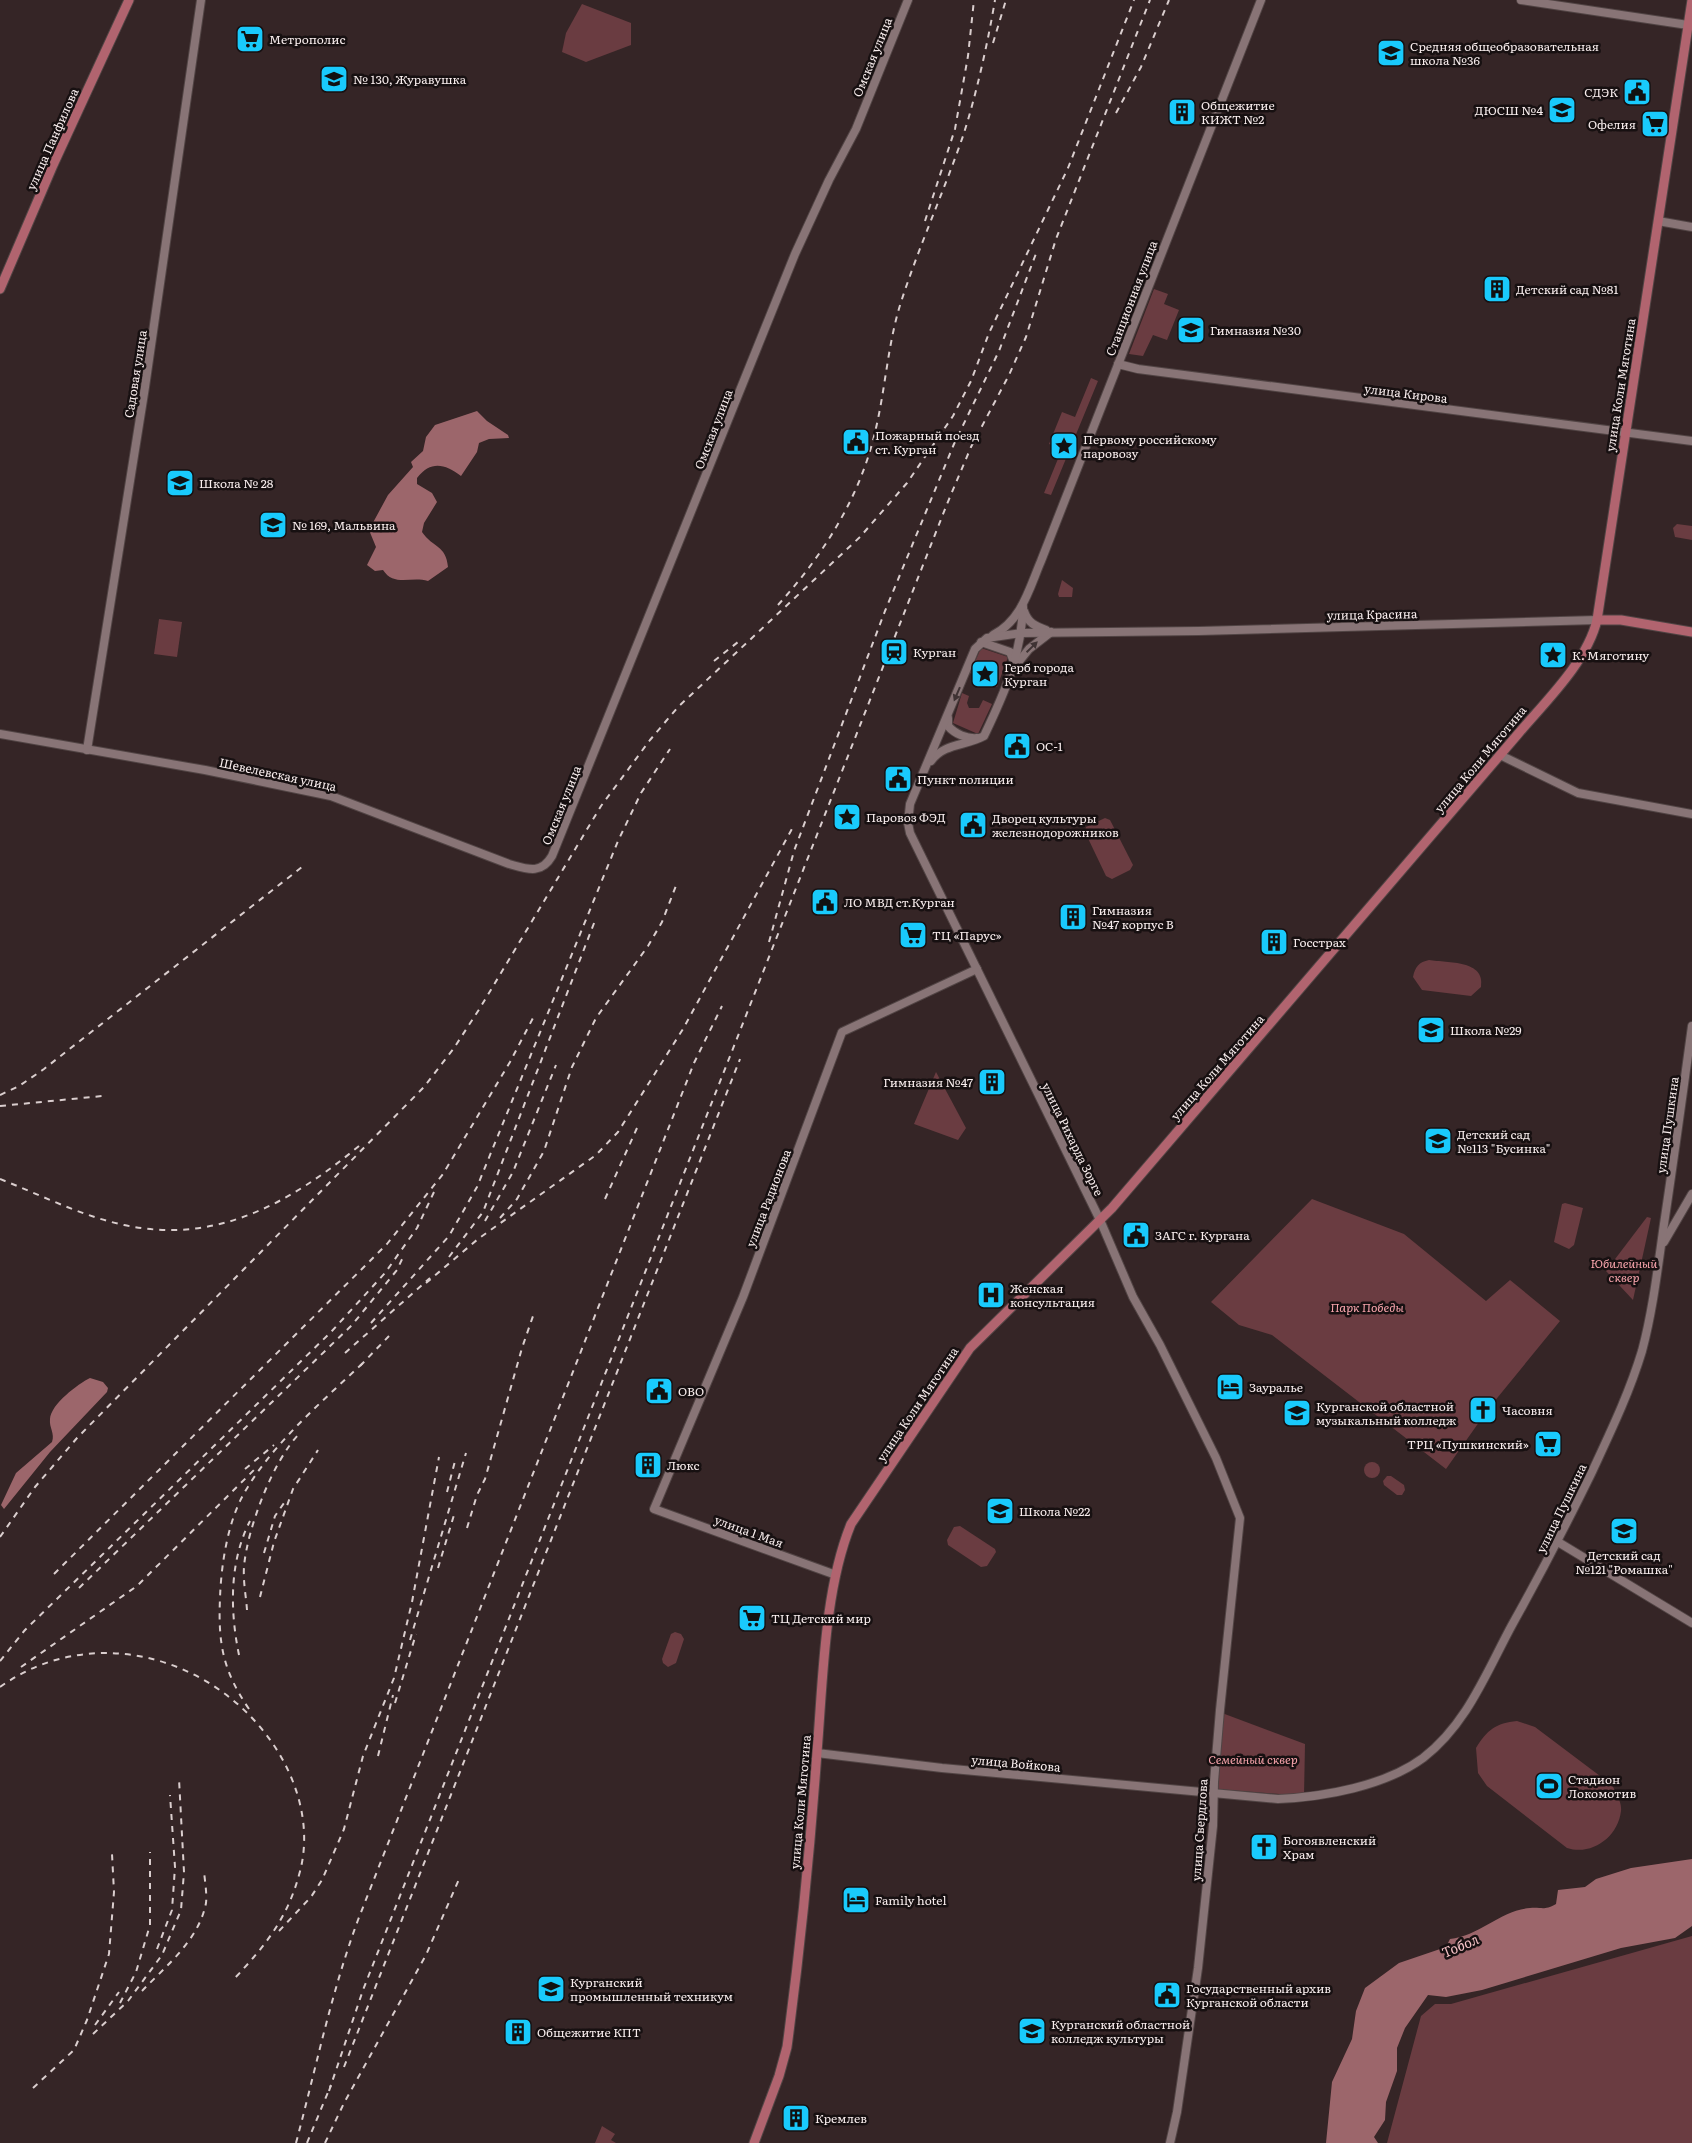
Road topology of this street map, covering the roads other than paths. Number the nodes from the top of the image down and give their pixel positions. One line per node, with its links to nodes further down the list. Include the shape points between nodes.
1 (129, 0): 10 (main road, улица Панфилова)
2 (201, 0): 24 (main road, Садовая улица)
3 (908, 0): 28 (main road, Омская улица, via 856,129 795,254 594,755 552,856)
4 (1261, 0): 11 (main road, Станционная улица)
5 (1521, 0): 7 (main road)
6 (1692, 0): 7 (main road, улица Коли Мяготина)
7 (1688, 24): 8 (main road, улица Коли Мяготина)
8 (1658, 221): 9 (main road); 12 (main road, улица Коли Мяготина)
9 (1692, 227)
10 (0, 289)
11 (1118, 364): 12 (main road, улица Кирова); 14 (main road, Станционная улица)
12 (1625, 433): 13 (main road, улица Кирова); 15 (main road, улица Коли Мяготина)
13 (1692, 441)
14 (1023, 604): 16 (main road, via 1028,620 1034,626); 18 (main road, Станционная улица); 19 (main road, Станционная улица, via 1010,624)
15 (1597, 620): 16 (main road, улица Красина); 17 (main road, улица Красина, via 1621,620); 25 (main road, улица Коли Мяготина, via 1582,654)
16 (1052, 632): 18 (main road, улица Красина); 20 (main road, one-way to 16, via 1028,649)
17 (1692, 632)
18 (1021, 633): 19 (main road); 20 (main road, Станционная улица)
19 (984, 640): 20 (main road, via 1010,652); 21 (main road, улица Рихарда Зорге, one-way to 21, via 975,649)
20 (1015, 666): 23 (main road, Станционная улица)
21 (948, 716): 23 (main road, via 948,726 953,732 974,738); 26 (main road, улица Рихарда Зорге)
22 (0, 734): 24 (main road, Шевелевская улица)
23 (984, 736): 26 (main road, via 942,750)
24 (87, 750): 28 (main road, Шевелевская улица, via 331,796 509,864 531,870)
25 (1500, 755): 27 (main road, via 1578,793); 32 (main road, улица Коли Мяготина)
26 (925, 768): 29 (main road, улица Рихарда Зорге, via 910,804 910,833)
27 (1692, 814)
28 (542, 868)
29 (977, 969): 32 (main road, улица Рихарда Зорге); 34 (main road, улица Радионова, via 842,1032 743,1298)
30 (1692, 1026): 33 (main road, улица Пушкина)
31 (1692, 1194): 33 (main road)
32 (1100, 1220): 35 (main road, улица Рихарда Зорге, via 1133,1297 1216,1458); 37 (main road, улица Коли Мяготина, via 964,1356 851,1524)
33 (1660, 1248): 36 (main road, улица Пушкина, via 1645,1336 1622,1408)
34 (654, 1509): 37 (main road, улица 1 Мая)
35 (1240, 1518): 40 (main road, улица Свердлова)
36 (1558, 1542): 38 (main road); 40 (main road, улица Пушкина, via 1497,1651 1469,1709 1451,1732 1420,1760 1391,1776 1306,1798 1278,1799)
37 (836, 1575): 39 (main road, улица Коли Мяготина)
38 (1692, 1622)
39 (817, 1753): 40 (main road, улица Войкова, via 933,1767); 41 (main road, улица Коли Мяготина, via 787,2047)
40 (1214, 1792): 42 (main road, улица Свердлова, via 1191,2023 1178,2112)
41 (754, 2143)
42 (1170, 2143)

